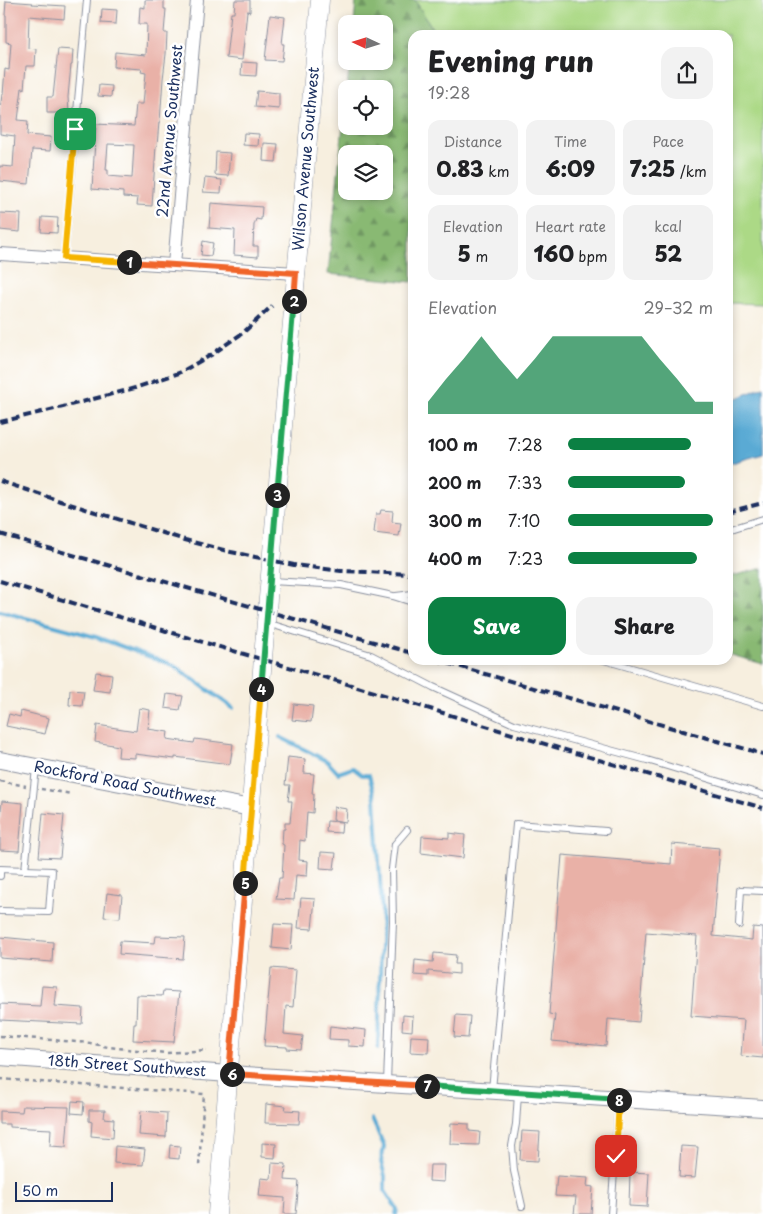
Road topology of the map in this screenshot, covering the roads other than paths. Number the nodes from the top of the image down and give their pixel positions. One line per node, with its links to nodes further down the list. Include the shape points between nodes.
1 (87, 0): 5 (lane)
2 (197, 0): 6 (street, 22nd Avenue Southwest)
3 (320, 0): 7 (main road, Wilson Avenue Southwest)
4 (0, 254): 5 (street)
5 (64, 258): 6 (street)
6 (174, 265): 7 (street)
7 (296, 273): 10 (main road, Wilson Avenue Southwest)
8 (763, 519): 9 (lane)
9 (733, 528)
10 (270, 581): 12 (lane, via 341,585); 14 (main road, Wilson Avenue Southwest)
11 (408, 594): 12 (lane)
12 (393, 596): 13 (lane)
13 (408, 601)
14 (266, 622): 19 (lane, via 371,655 514,724); 20 (main road, Wilson Avenue Southwest)
15 (621, 665): 16 (lane)
16 (763, 706)
17 (0, 760): 18 (street, Rockford Road Southwest)
18 (36, 767): 20 (street, Rockford Road Southwest); 23 (lane)
19 (763, 795)
20 (251, 808): 29 (main road, Wilson Avenue Southwest)
21 (407, 830): 30 (lane, via 395,844 392,869)
22 (606, 831): 31 (lane, via 516,824)
23 (26, 870): 24 (lane, via 0,869); 26 (lane, via 52,871 49,912)
24 (0, 876)
25 (763, 891): 27 (lane, via 741,890)
26 (0, 910)
27 (739, 925)
28 (0, 1057): 29 (street, 18th Street Southwest)
29 (229, 1074): 30 (street, 18th Street Southwest); 36 (main road, Wilson Avenue Southwest)
30 (387, 1084): 31 (street, 18th Street Southwest)
31 (492, 1091): 32 (street, 18th Street Southwest)
32 (518, 1092): 33 (street, 18th Street Southwest); 35 (lane, via 512,1146)
33 (620, 1099): 34 (street, 18th Street Southwest); 37 (lane)
34 (763, 1108)
35 (522, 1206)
36 (217, 1214)
37 (611, 1214)

